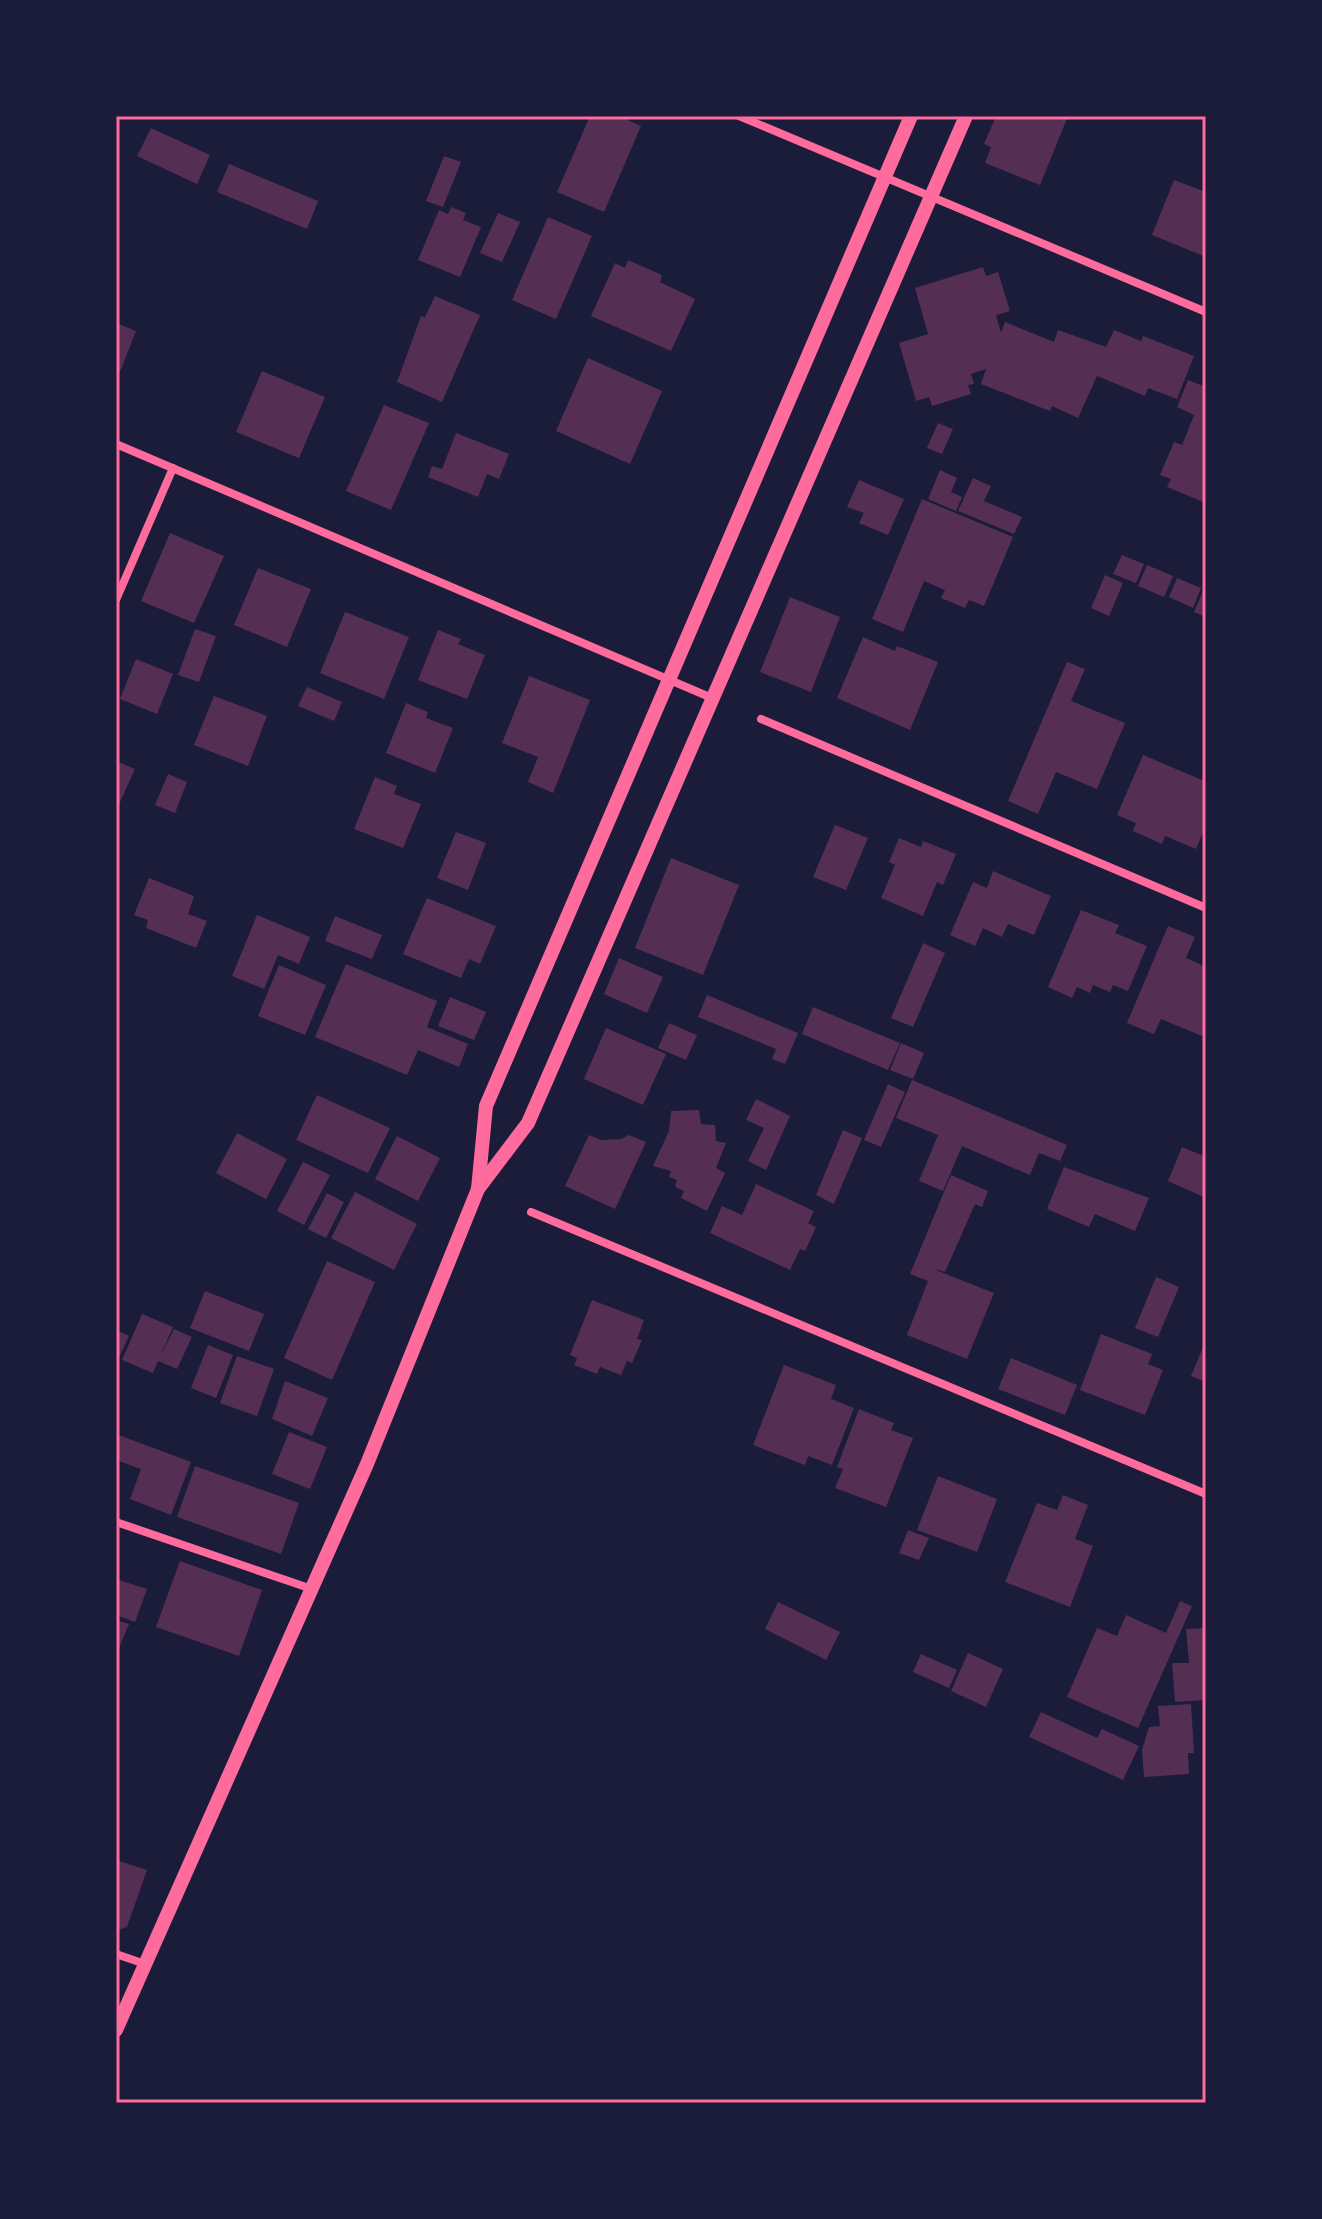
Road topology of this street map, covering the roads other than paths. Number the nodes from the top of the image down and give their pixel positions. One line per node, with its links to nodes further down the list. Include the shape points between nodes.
1 (739, 116): 4 (street)
2 (911, 116): 4 (street)
3 (966, 116): 5 (street)
4 (885, 176): 5 (street); 10 (street)
5 (931, 195): 6 (street); 11 (street)
6 (1206, 312)
7 (116, 444): 8 (street)
8 (173, 468): 9 (street); 10 (street)
9 (116, 600)
10 (668, 679): 11 (street); 14 (street, via 486,1106)
11 (712, 698): 14 (street, via 528,1123)
12 (761, 719): 13 (street)
13 (1206, 908)
14 (478, 1189): 18 (street)
15 (531, 1212): 16 (street)
16 (1206, 1494)
17 (116, 1522): 18 (street)
18 (312, 1589): 20 (street)
19 (116, 1954): 20 (street)
20 (145, 1964): 21 (street)
21 (116, 2030)

